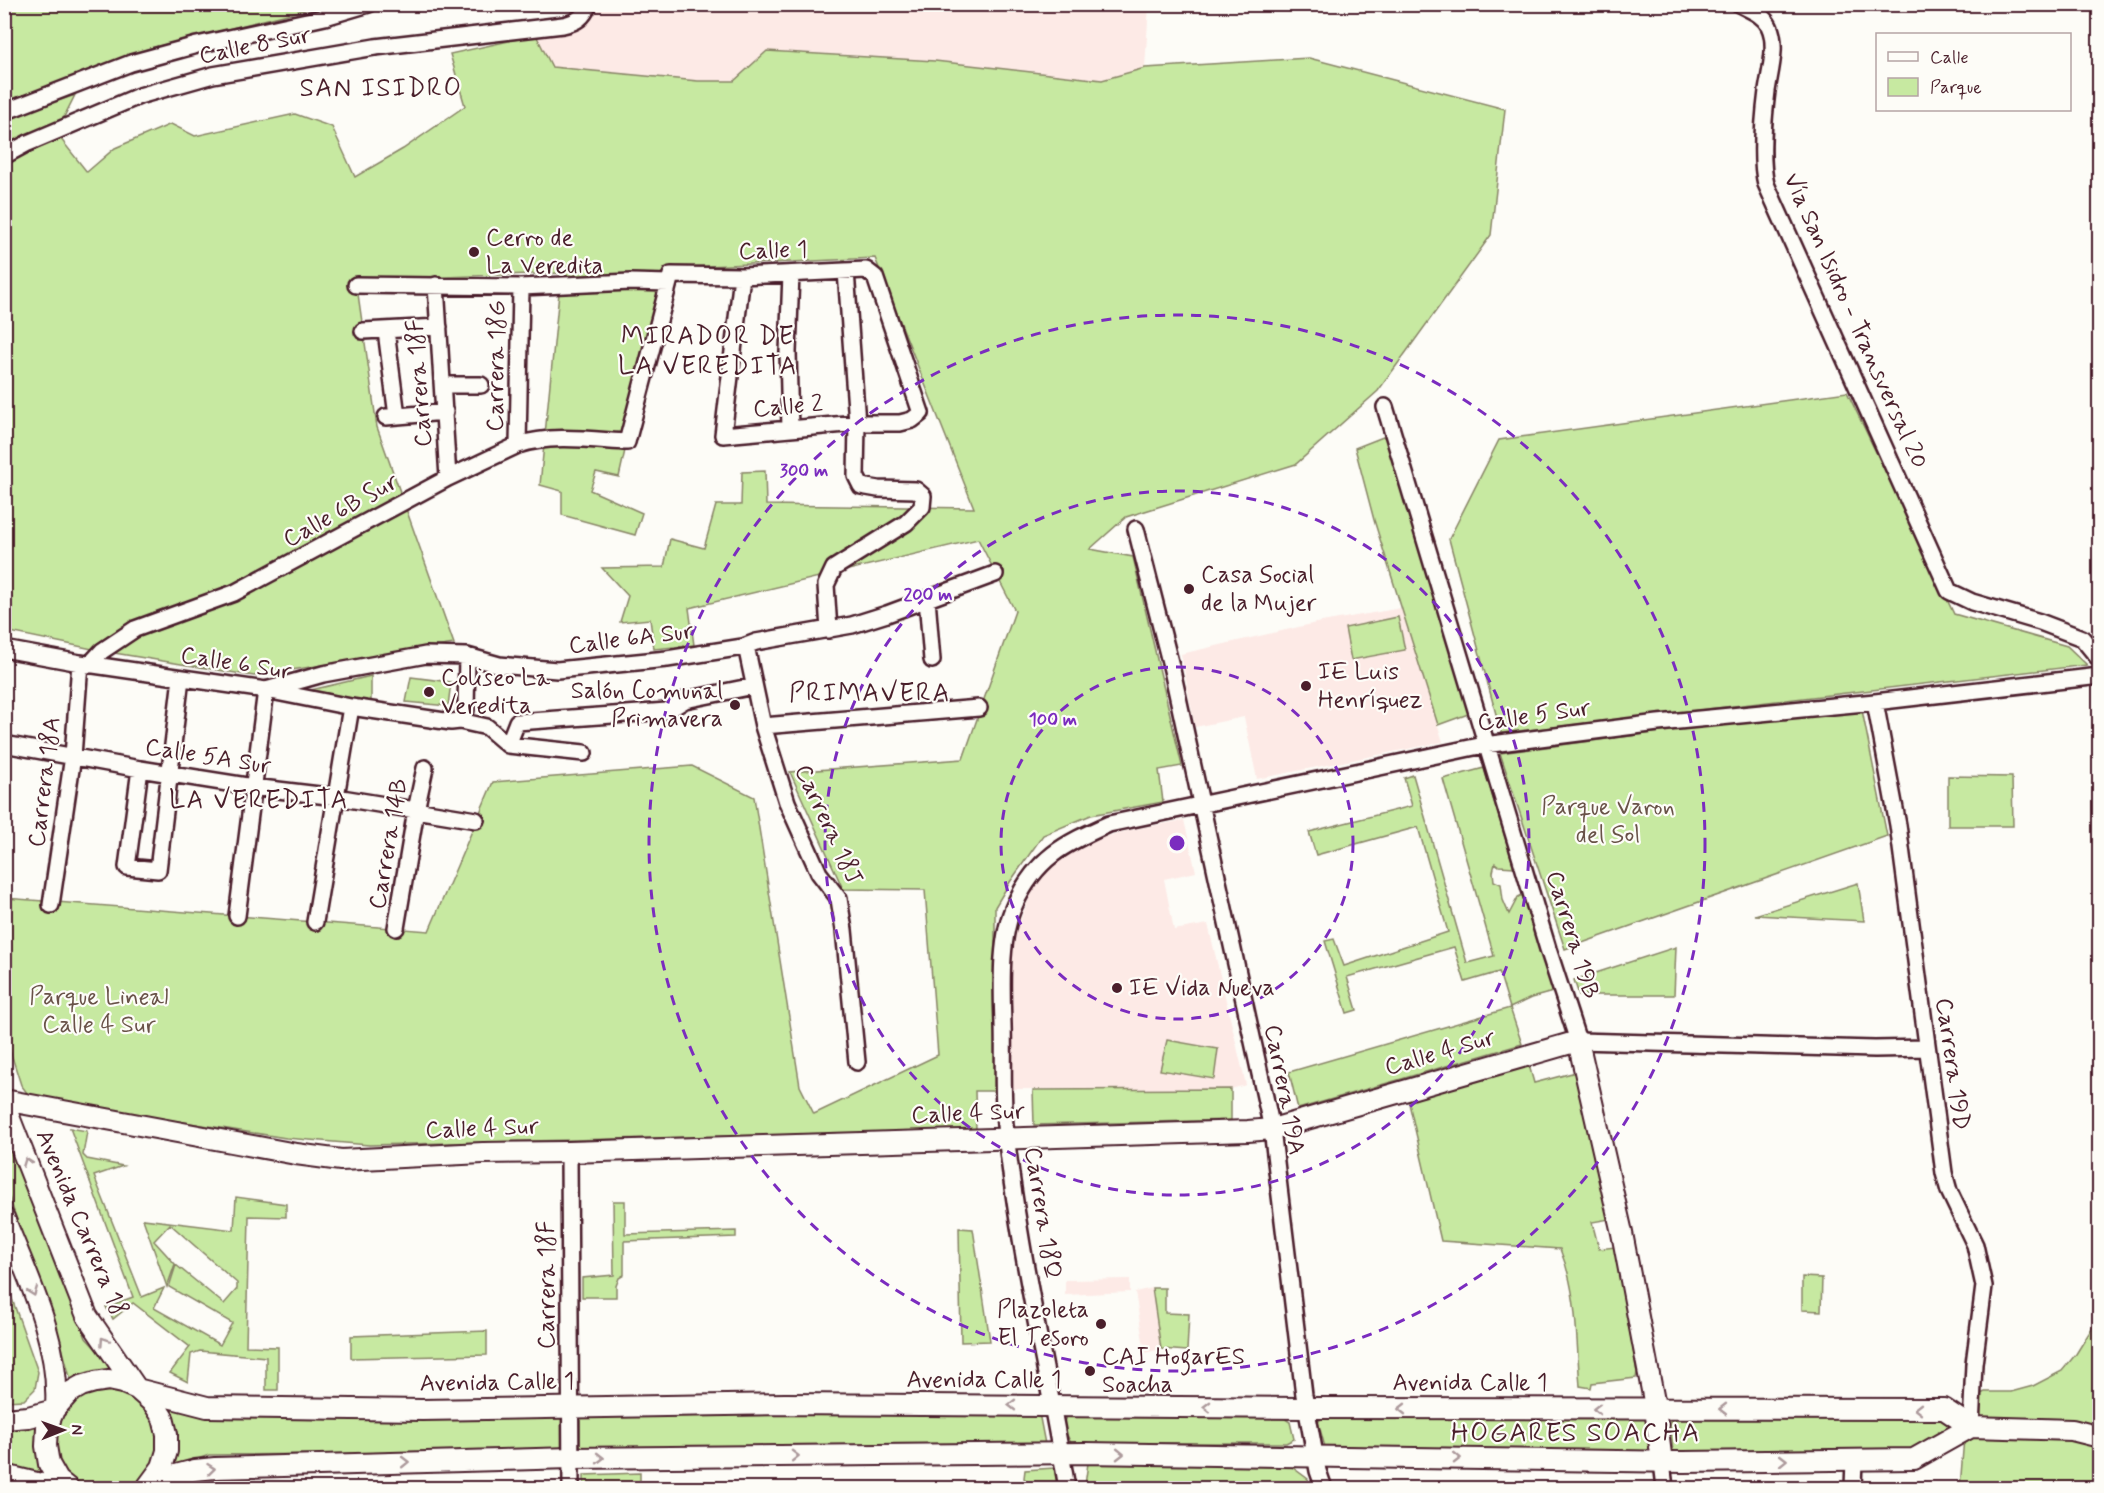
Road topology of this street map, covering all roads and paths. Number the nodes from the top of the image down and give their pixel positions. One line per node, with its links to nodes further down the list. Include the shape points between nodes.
1 (369, 4): 4 (street, via 131,63)
2 (589, 4): 5 (street, Calle 8 Sur, via 577,22 563,25 375,47 213,75 139,96)
3 (1739, 4): 33 (street, Vía San Isidro - Transversal 20, via 1760,15 1772,36 1765,106 1766,184 1949,591 2082,638)
4 (4, 112)
5 (4, 156)
6 (846, 271): 7 (street, Calle 1); 9 (street, Calle 1, via 866,270); 21 (street)
7 (791, 274): 8 (street, Calle 1); 22 (street)
8 (742, 276): 10 (street, Calle 1); 22 (street, Calle 2, via 723,435)
9 (875, 277): 21 (street, Calle 2, via 921,413 900,423)
10 (670, 279): 13 (street, Calle 1); 23 (street, Calle 6B Sur, via 627,442 569,439)
11 (357, 285): 12 (street, Calle 1)
12 (436, 285): 13 (street, Calle 1); 14 (street, Carrera 18F)
13 (521, 287): 23 (street, Carrera 18G)
14 (439, 327): 16 (street); 17 (street, Carrera 18F)
15 (363, 331): 16 (street)
16 (386, 331): 20 (street, via 391,417)
17 (444, 385): 18 (street); 20 (street, Carrera 18F)
18 (481, 385)
19 (1385, 407): 45 (street, Carrera 19B)
20 (445, 412): 24 (street, Carrera 18F)
21 (857, 423): 22 (street, Calle 2); 28 (street, via 856,476 861,486 916,490 923,496 922,507 906,523 834,568 826,585)
22 (790, 429)
23 (518, 445): 24 (street, Calle 6B Sur)
24 (448, 478): 34 (street, Calle 6B Sur, via 234,593 135,629)
25 (1136, 528): 54 (street, Carrera 19A)
26 (995, 574): 27 (street, Calle 6A Sur)
27 (927, 599): 28 (street, Calle 6A Sur); 32 (street)
28 (829, 630): 29 (street, Calle 6A Sur)
29 (746, 646): 31 (street, Calle 6A Sur, via 557,670); 37 (street, Carrera 18J)
30 (4, 649): 34 (street, Calle 6 Sur)
31 (467, 656): 38 (street, Calle 6A Sur, via 426,656 323,674); 42 (street, via 466,710)
32 (932, 660)
33 (2100, 660)
34 (85, 664): 36 (street, Calle 6 Sur); 48 (street, Carrera 18A)
35 (2100, 676): 39 (street, Calle 5 Sur)
36 (181, 678): 38 (street, Calle 6 Sur); 51 (street)
37 (754, 686): 43 (street, Carrera 18J); 46 (street, via 685,700 667,711 517,722)
38 (266, 690): 40 (street, Calle 6 Sur); 52 (street)
39 (1875, 702): 45 (street, Calle 5 Sur); 63 (street, Carrera 19D, via 1898,825)
40 (351, 707): 42 (street, Calle 6 Sur); 53 (street)
41 (979, 708): 43 (street)
42 (460, 721): 46 (street, Calle 6 Sur, via 487,727)
43 (763, 726): 64 (street, Carrera 18J, via 787,802 819,873 839,900)
44 (4, 744): 48 (street, Calle 5A Sur)
45 (1488, 744): 54 (street, Calle 5 Sur); 62 (street, Carrera 19B)
46 (508, 745): 47 (street)
47 (584, 753)
48 (73, 756): 50 (street, Calle 5A Sur); 57 (street, Carrera 18A)
49 (425, 768): 55 (street, Carrera 14B)
50 (140, 769): 51 (street, Calle 5A Sur); 51 (street, via 127,867 158,870)
51 (170, 774): 52 (street, Calle 5A Sur)
52 (253, 787): 53 (street, Calle 5A Sur); 59 (street)
53 (336, 797): 55 (street, Calle 5A Sur); 60 (street)
54 (1201, 805): 58 (street, Calle 5 Sur, via 1109,824 1072,840 1030,876); 67 (street, Carrera 19A)
55 (416, 810): 56 (street, Calle 5A Sur); 61 (street, Carrera 14B)
56 (476, 820)
57 (51, 905)
58 (1014, 906): 68 (street, Carrera 18Q, via 1005,941 1003,1004)
59 (237, 916)
60 (315, 922)
61 (396, 928)
62 (1578, 1041): 63 (street, Calle 4 Sur); 67 (main road, Calle 4 Sur); 76 (main road, Carrera 19B, via 1622,1233)
63 (1926, 1048): 78 (street, Carrera 19D, via 1947,1184 1976,1245 1984,1286)
64 (857, 1062)
65 (4, 1100): 69 (main road, Calle 4 Sur, via 341,1160)
66 (4, 1104): 71 (main road, Avenida Carrera 18, one-way to 66, via 87,1316)
67 (1272, 1129): 68 (main road, Calle 4 Sur); 74 (street, Carrera 19A)
68 (1007, 1138): 69 (main road, Calle 4 Sur); 72 (street, Carrera 18Q)
69 (569, 1152): 73 (street, Carrera 18F)
70 (4, 1218): 75 (main road, one-way to 75, via 54,1358)
71 (138, 1389): 73 (main road, Avenida Calle 1, via 207,1407 422,1410); 75 (main road, Avenida Calle 1, via 109,1380 95,1382 69,1393); 86 (main road, Avenida Carrera 18, via 154,1404 167,1434 165,1459)
72 (1052, 1405): 73 (main road, Avenida Calle 1, one-way to 73); 74 (main road, Avenida Calle 1, one-way to 72); 80 (street, Carrera 18Q)
73 (569, 1406): 82 (street, Carrera 18F)
74 (1306, 1408): 76 (main road, Avenida Calle 1, one-way to 74); 81 (street, Carrera 19A)
75 (55, 1409): 77 (main road); 88 (main road, via 47,1427 45,1446 49,1464)
76 (1655, 1409): 78 (main road, Avenida Calle 1, one-way to 76, via 1944,1409); 84 (main road, Carrera 19B)
77 (4, 1419)
78 (1971, 1427): 79 (main road, via 2072,1430); 83 (main road, via 1914,1460)
79 (2100, 1437)
80 (1062, 1454): 81 (main road, one-way to 81); 82 (main road, one-way to 80); 90 (street, Carrera 18Q)
81 (1315, 1455): 84 (main road, one-way to 84); 91 (street, Carrera 19A)
82 (571, 1458): 86 (main road, one-way to 82, via 195,1470 215,1468); 89 (street, Carrera 18F)
83 (1854, 1459): 84 (main road, one-way to 83); 93 (street)
84 (1662, 1461): 92 (street, Carrera 19B)
85 (4, 1475): 87 (main road)
86 (151, 1485)
87 (57, 1488)
88 (68, 1488)
89 (571, 1488)
90 (1067, 1488)
91 (1324, 1488)
92 (1665, 1488)
93 (1853, 1488)

